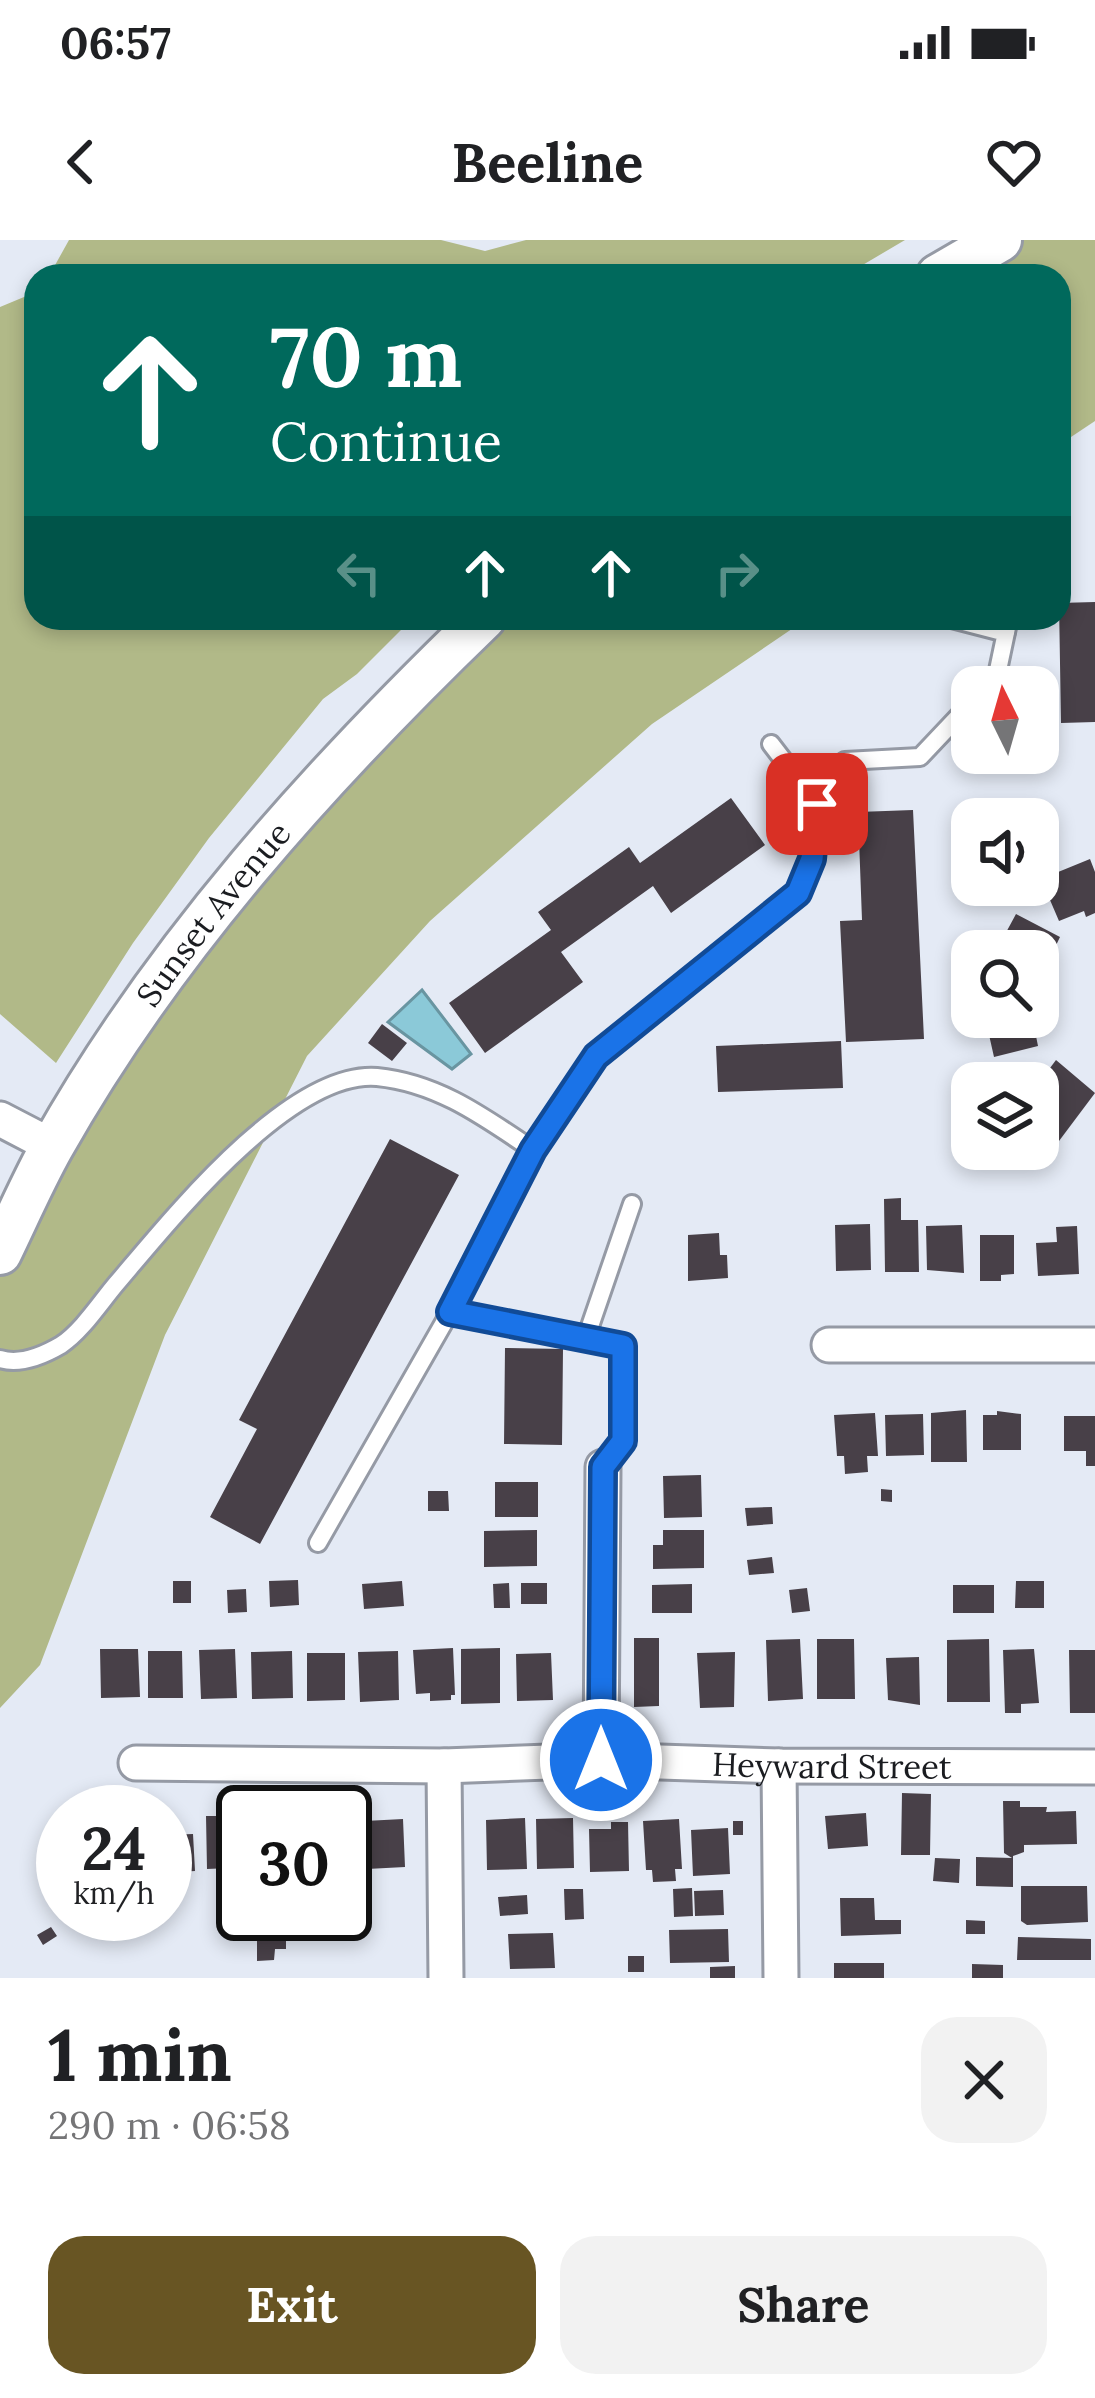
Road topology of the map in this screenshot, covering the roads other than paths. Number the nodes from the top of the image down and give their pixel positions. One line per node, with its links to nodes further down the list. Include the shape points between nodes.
1 (1000, 240): 2 (street)
2 (959, 264)
3 (471, 630): 10 (street, Sunset Avenue, via 311,794 205,922)
4 (1006, 630): 5 (lane)
5 (1000, 666)
6 (951, 724): 8 (lane, via 920,757 844,761)
7 (771, 744): 8 (lane)
8 (817, 804): 11 (lane, via 812,859 798,893 596,1056)
9 (0, 1119): 10 (street)
10 (52, 1147): 13 (street, Sunset Avenue)
11 (533, 1150): 14 (lane); 18 (lane, via 420,1084 371,1076 332,1084 279,1114 188,1199 64,1343 35,1357)
12 (632, 1204): 15 (lane)
13 (0, 1253)
14 (450, 1312): 15 (lane); 20 (lane)
15 (586, 1339): 19 (lane, via 623,1346 623,1441)
16 (830, 1345): 17 (street)
17 (1095, 1346)
18 (0, 1359)
19 (603, 1467): 21 (street)
20 (318, 1543)
21 (601, 1760): 23 (street, Heyward Street); 24 (street, Heyward Street)
22 (136, 1763): 23 (street, Heyward Street)
23 (444, 1766): 26 (street)
24 (779, 1766): 25 (street, Heyward Street); 27 (street)
25 (1095, 1767)
26 (446, 1978)
27 (781, 1978)

